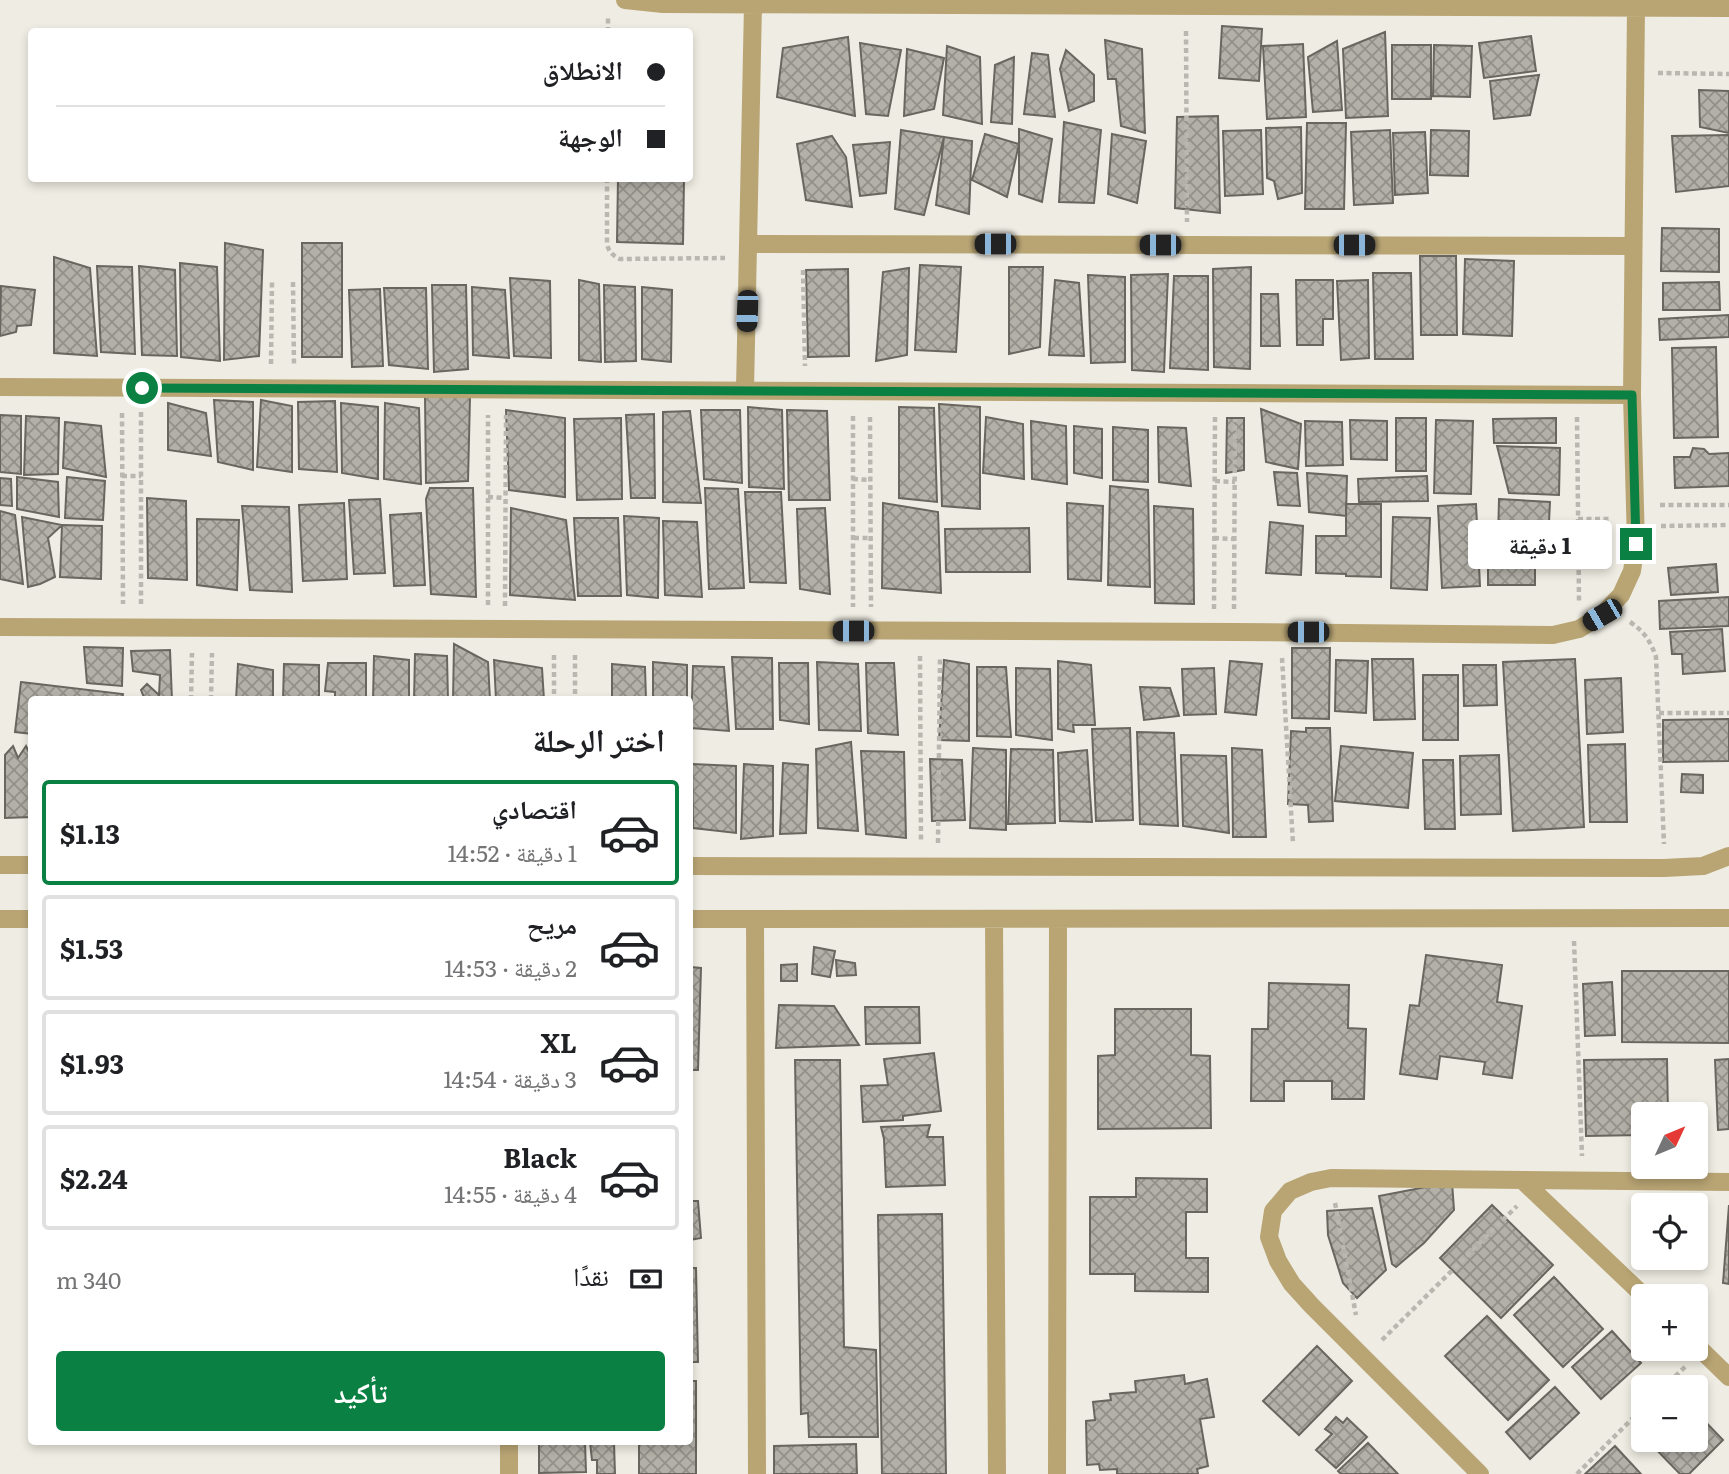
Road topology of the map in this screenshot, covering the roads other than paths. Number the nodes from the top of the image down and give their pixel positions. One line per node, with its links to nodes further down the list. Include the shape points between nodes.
1 (625, 0): 3 (street)
2 (1054, 3): 3 (street); 4 (street)
3 (753, 4): 7 (street)
4 (1636, 8): 5 (street); 6 (street)
5 (1729, 8)
6 (1633, 246): 7 (street, via 803,244); 10 (street)
7 (749, 251): 9 (street)
8 (0, 387): 9 (street)
9 (745, 390): 10 (street)
10 (1632, 395): 11 (street, via 1636,544 1632,571 1620,595 1602,615 1579,629 1553,635)
11 (0, 627)
12 (1729, 856): 15 (street, via 1703,866 1664,868)
13 (0, 865): 14 (street)
14 (28, 865)
15 (693, 866)
16 (1729, 918): 22 (street)
17 (0, 919): 18 (street)
18 (28, 919)
19 (693, 919): 20 (street)
20 (755, 919): 21 (street); 30 (street)
21 (994, 919): 22 (street); 31 (street)
22 (1058, 919): 32 (street)
23 (1729, 1182): 24 (street)
24 (1528, 1185): 25 (street); 33 (street, via 1331,1178 1290,1191 1273,1211 1269,1237 1292,1284)
25 (1631, 1284)
26 (1708, 1357): 27 (street)
27 (1729, 1377)
28 (509, 1445): 29 (street)
29 (509, 1474)
30 (757, 1474)
31 (998, 1474)
32 (1056, 1474)
33 (1480, 1474)

